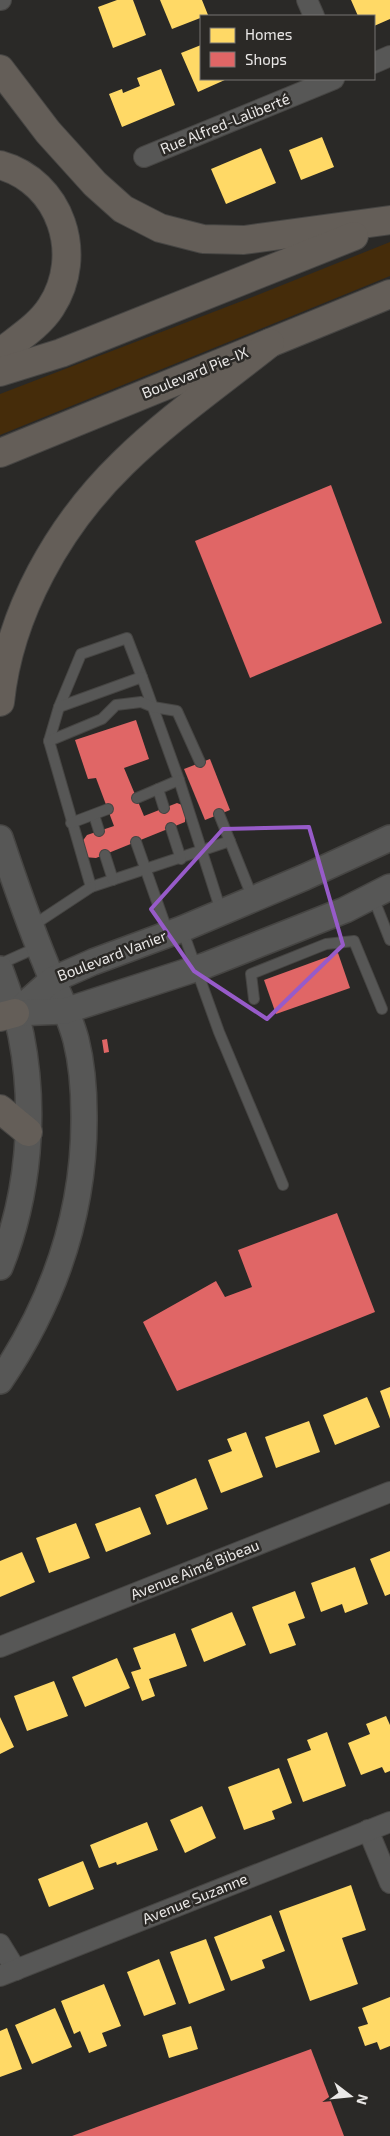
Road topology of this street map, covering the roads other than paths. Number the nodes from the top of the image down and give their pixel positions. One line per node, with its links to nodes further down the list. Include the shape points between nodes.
1 (307, 0): 2 (street)
2 (314, 15)
3 (390, 56): 4 (street)
4 (375, 63)
5 (0, 69): 9 (highway, via 48,132 95,184 123,209 160,228 203,239 244,240)
6 (332, 80): 7 (street, Rue Alfred-Laliberté)
7 (144, 157)
8 (0, 165): 12 (highway, via 27,178 47,196 61,219 67,248 64,279 52,307)
9 (390, 221): 13 (highway, via 61,352)
10 (390, 294): 11 (highway, Boulevard Pie-IX)
11 (270, 342): 14 (highway, Boulevard Pie-IX); 16 (highway, via 137,449 78,514 45,566 21,618 9,654)
12 (0, 353)
13 (0, 372)
14 (0, 453)
15 (142, 677): 17 (lane); 17 (lane, via 127,638 81,654); 18 (lane)
16 (0, 702)
17 (59, 707): 19 (lane)
18 (153, 707): 19 (lane, via 141,702 116,705 102,719); 20 (lane, via 177,711); 21 (lane)
19 (49, 741): 28 (lane)
20 (200, 762)
21 (179, 780): 22 (lane); 35 (lane)
22 (158, 789): 23 (lane); 24 (lane)
23 (136, 798)
24 (164, 808)
25 (108, 809): 27 (lane)
26 (219, 814): 33 (lane)
27 (94, 815): 28 (lane); 30 (lane)
28 (71, 823): 40 (lane)
29 (171, 828): 37 (lane)
30 (99, 831)
31 (0, 838): 45 (street)
32 (390, 838): 42 (street, Boulevard Vanier)
33 (230, 841): 35 (lane); 42 (lane)
34 (136, 842): 38 (lane)
35 (201, 852): 37 (lane); 43 (lane)
36 (105, 855): 39 (lane)
37 (181, 859): 38 (lane)
38 (146, 870): 39 (lane); 44 (lane)
39 (113, 880): 40 (lane)
40 (91, 888): 45 (lane)
41 (381, 891): 46 (lane); 48 (street, via 336,913)
42 (253, 898): 43 (street, Boulevard Vanier)
43 (222, 912): 44 (street, Boulevard Vanier)
44 (175, 932): 48 (lane); 50 (street, Boulevard Vanier)
45 (35, 936): 47 (lane); 50 (street)
46 (390, 940)
47 (0, 964)
48 (196, 968): 53 (street); 57 (lane)
49 (0, 969): 54 (street)
50 (52, 980): 53 (street); 54 (street, Boulevard Vanier)
51 (254, 999): 52 (lane, via 252,974 326,944 354,941)
52 (382, 1010)
53 (65, 1011): 54 (street); 59 (street, via 76,1041 83,1086 84,1138 78,1198 66,1247 48,1295)
54 (8, 1015): 56 (street, via 23,1051)
55 (0, 1109): 56 (highway)
56 (28, 1132): 58 (street, via 19,1205)
57 (283, 1185)
58 (0, 1267)
59 (0, 1381)
60 (390, 1492): 61 (street, Avenue Aimé Bibeau)
61 (0, 1648)
62 (390, 1822): 63 (street, Avenue Suzanne)
63 (368, 1830): 64 (street); 66 (street, Avenue Suzanne)
64 (390, 1883)
65 (0, 1944): 66 (street)
66 (8, 1973)

